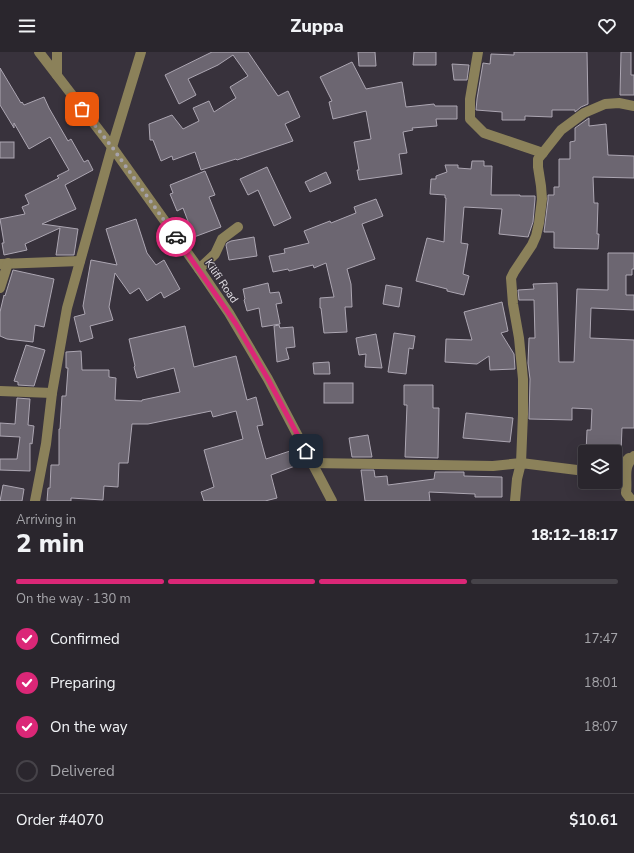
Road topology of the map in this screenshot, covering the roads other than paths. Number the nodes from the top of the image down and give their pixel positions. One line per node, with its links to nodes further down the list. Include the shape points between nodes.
1 (39, 52): 5 (street, Kilifi Road)
2 (56, 52): 5 (street)
3 (141, 52): 7 (street)
4 (478, 52): 8 (street, via 470,99 470,119 484,134)
5 (56, 76): 7 (street, Kilifi Road)
6 (634, 106): 8 (street, via 605,104 584,113 561,130)
7 (112, 147): 10 (street); 12 (street, Kilifi Road)
8 (543, 153): 19 (street, via 538,159 542,199 536,236 511,278 523,379)
9 (238, 227): 12 (street, via 222,239 215,254)
10 (80, 261): 11 (street); 15 (street, via 67,308)
11 (4, 264): 13 (street)
12 (199, 269): 18 (street, Kilifi Road, via 236,324)
13 (0, 288)
14 (0, 391): 15 (street)
15 (52, 393): 23 (street, via 46,444)
16 (634, 452): 20 (street)
17 (634, 456): 22 (street, via 628,462 626,472 627,488)
18 (312, 463): 19 (street, via 493,466); 24 (street, Kilifi Road)
19 (520, 463): 21 (street); 25 (street)
20 (622, 465)
21 (578, 471)
22 (631, 498)
23 (35, 501)
24 (332, 501)
25 (515, 501)

